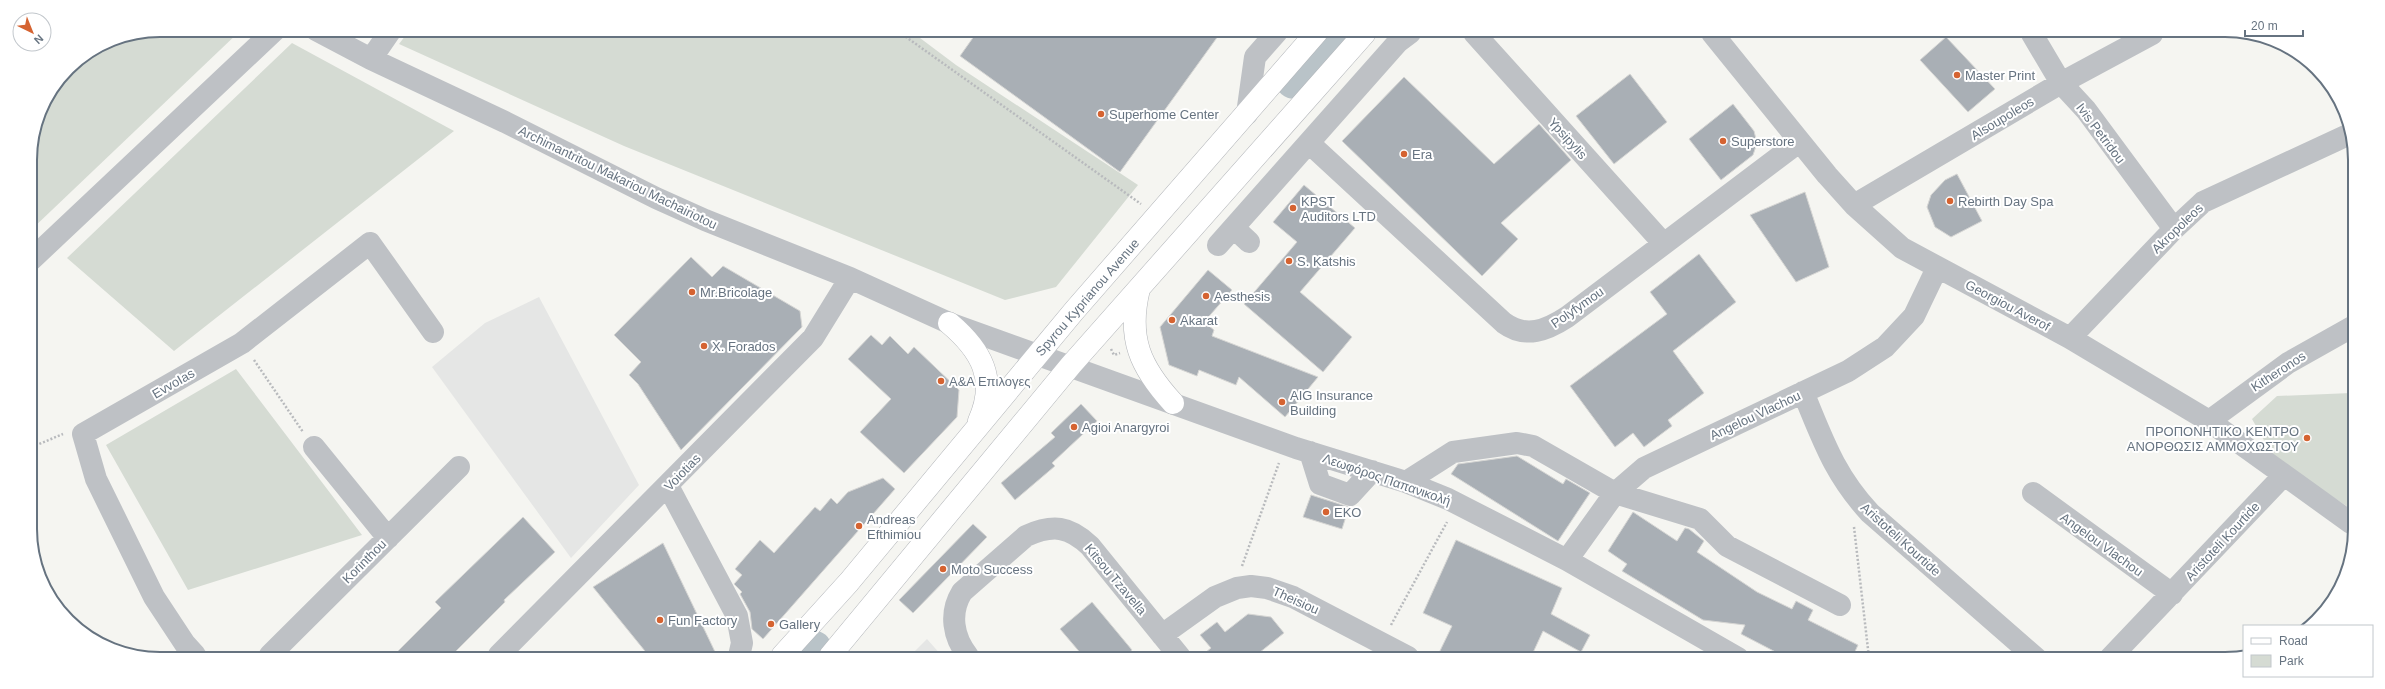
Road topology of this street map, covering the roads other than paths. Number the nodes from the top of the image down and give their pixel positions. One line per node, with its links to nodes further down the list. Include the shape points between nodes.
1 (268, 37): 24 (street)
2 (329, 37): 12 (street, Archimantritou Makariou Machairiotou)
3 (386, 37): 12 (street)
4 (1273, 37): 14 (street, via 1255,57)
5 (1314, 37): 14 (main road, Spyrou Kyprianou Avenue)
6 (1361, 37): 27 (main road)
7 (1405, 37): 17 (street)
8 (1478, 37): 22 (street, Ypsipylis)
9 (1715, 37): 16 (street, Georgiou Averof)
10 (2034, 37): 13 (street, Ivis Petridou)
11 (2146, 37): 13 (street, Alsoupoleos)
12 (371, 60): 26 (street, Archimantritou Makariou Machairiotou, via 505,122 656,198)
13 (2062, 83): 18 (street, Alsoupoleos); 20 (street, Ivis Petridou, via 2086,110)
14 (1247, 114): 32 (main road, Spyrou Kyprianou Avenue)
15 (2346, 136): 20 (street, Akropoleos, via 2203,202)
16 (1799, 142): 18 (street, Georgiou Averof); 22 (street, Polyfymou)
17 (1309, 143): 19 (street); 22 (street, Polyfymou, via 1504,323 1520,332 1541,331 1567,317)
18 (1854, 205): 25 (street, Georgiou Averof, via 1902,248)
19 (1234, 228): 21 (street); 23 (street)
20 (2174, 229): 31 (street, Akropoleos)
21 (1250, 242)
22 (1663, 243)
23 (1218, 245)
24 (37, 254)
25 (1937, 268): 31 (street, Georgiou Averof); 34 (street, Angelou Vlachou, via 1914,316 1895,339 1863,362)
26 (850, 278): 28 (street, Archimantritou Makariou Machairiotou); 44 (street, Voiotias, via 813,338)
27 (1139, 288): 33 (main road); 35 (main road, via 1133,320 1136,342 1151,376)
28 (949, 323): 32 (street, Archimantritou Makariou Machairiotou); 37 (main road, via 972,344 984,368 986,395 983,412)
29 (2348, 330): 36 (street, Kitheronos, via 2288,363)
30 (433, 332): 53 (street, EvvoIas, via 370,243 242,343 83,434 96,479 154,597)
31 (2070, 338): 36 (street, Georgiou Averof)
32 (1038, 354): 33 (street, Λεωφόρος Παπανικολή); 37 (main road, Spyrou Kyprianou Avenue)
33 (1071, 365): 35 (street, Λεωφόρος Παπανικολή); 58 (main road)
34 (1803, 392): 45 (street, Angelou Vlachou, via 1654,462 1635,474); 63 (street, Aristoteli Kourtide, via 1832,460 1850,491 1870,513)
35 (1173, 403): 39 (street, Λεωφόρος Παπανικολή)
36 (2209, 422): 42 (street, Georgiou Averof)
37 (976, 427): 57 (main road, Spyrou Kyprianou Avenue, via 849,582)
38 (314, 447): 48 (street)
39 (1310, 452): 41 (street, Λεωφόρος Παπανικολή); 41 (street, via 1320,484 1350,495)
40 (459, 467): 48 (street, Korinthou)
41 (1372, 471): 43 (street, Λεωφόρος Παπανικολή)
42 (2284, 475): 47 (street, Georgiou Averof); 50 (street, Aristoteli Kourtide)
43 (1406, 482): 45 (street, via 1453,452 1517,443 1533,446); 49 (street, Λεωφόρος Παπανικολή, via 1457,503)
44 (668, 486): 55 (street, Voiotias); 56 (street, via 733,605 742,635)
45 (1615, 493): 49 (street, Angelou Vlachou); 51 (street, via 1700,519 1727,546)
46 (2033, 493): 50 (street, Angelou Vlachou)
47 (2348, 521)
48 (388, 538): 54 (street, Korinthou)
49 (1567, 560): 62 (street, Λεωφόρος Παπανικολή)
50 (2172, 594): 64 (street, Aristoteli Kourtide)
51 (1840, 605)
52 (1162, 635): 59 (street, Kitsou Tzavella, via 1090,546 1072,532 1060,528 1037,531 1026,536 969,584 957,600 954,613 957,636); 60 (street, Kitsou Tzavella); 61 (street, Theisiou, via 1204,604 1234,589 1251,586 1280,592)
53 (192, 652)
54 (273, 652)
55 (502, 652)
56 (740, 652)
57 (786, 652)
58 (833, 652)
59 (966, 652)
60 (1176, 652)
61 (1398, 652)
62 (1728, 652)
63 (2029, 652)
64 (2116, 652)

